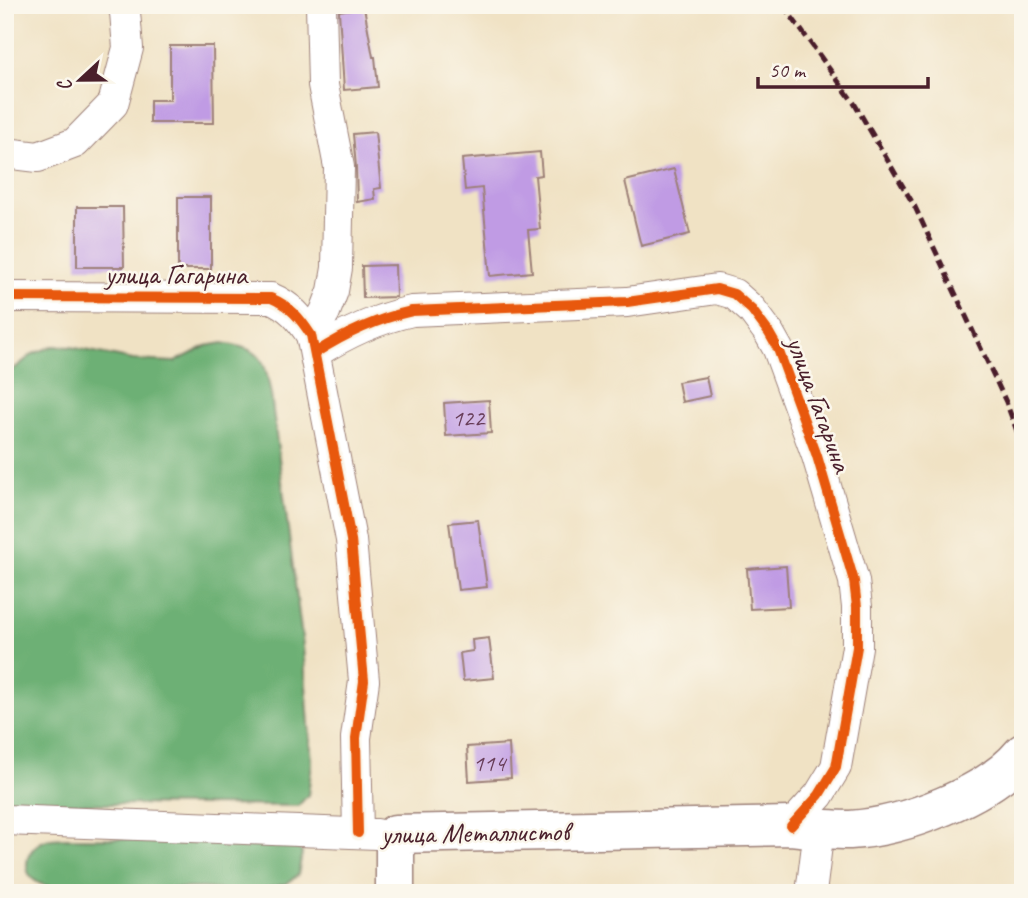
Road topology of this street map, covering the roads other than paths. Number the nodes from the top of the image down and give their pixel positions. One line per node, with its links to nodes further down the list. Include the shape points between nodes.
1 (122, 5): 3 (street, via 128,48 113,104 75,142 38,157)
2 (321, 5): 5 (street, via 323,85 339,167 337,268)
3 (5, 153)
4 (5, 297): 5 (street, улица Гагарина, via 271,298 300,317)
5 (313, 344): 8 (street, улица Гагарина, via 412,311 627,302 717,289 734,294 752,310 778,349 817,456 854,581 857,607 857,648 836,767); 9 (street, улица Гагарина, via 351,540 364,681 356,738)
6 (1023, 753): 8 (main road, улица Металлистов, via 973,793 905,819 869,828)
7 (5, 820): 9 (street, улица Металлистов)
8 (805, 828): 9 (main road, улица Металлистов); 11 (street)
9 (376, 834): 10 (main road, улица Гагарина)
10 (395, 893)
11 (811, 893)

